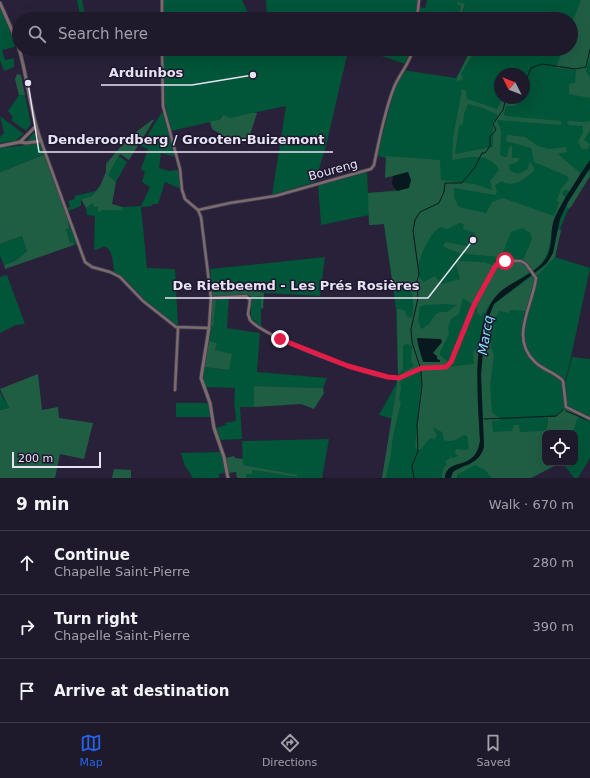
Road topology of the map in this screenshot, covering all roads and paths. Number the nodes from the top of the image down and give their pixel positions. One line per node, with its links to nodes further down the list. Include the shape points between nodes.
1 (162, 0): 4 (street)
2 (419, 0): 5 (street)
3 (0, 3): 6 (street)
4 (162, 12)
5 (418, 12)
6 (12, 29)
7 (21, 56): 10 (street)
8 (162, 56): 14 (street, via 163,106 180,169 183,195)
9 (411, 56): 14 (street, Boureng, via 393,89 371,169 275,196 230,202)
10 (36, 126): 11 (street); 12 (street)
11 (41, 141): 12 (street); 16 (street, via 84,259 92,267 120,277 143,302)
12 (20, 142): 13 (street)
13 (0, 146)
14 (198, 210): 15 (street)
15 (211, 298): 17 (street); 19 (street, via 246,296 250,300 249,319 267,332 348,366 399,378 418,369 449,365 472,307 496,265 505,261 521,261 535,276 523,329 524,346 537,364 564,381 567,408)
16 (178, 328): 17 (street); 18 (street)
17 (209, 328): 20 (street, via 201,378 210,403)
18 (175, 390)
19 (590, 419)
20 (228, 478)

